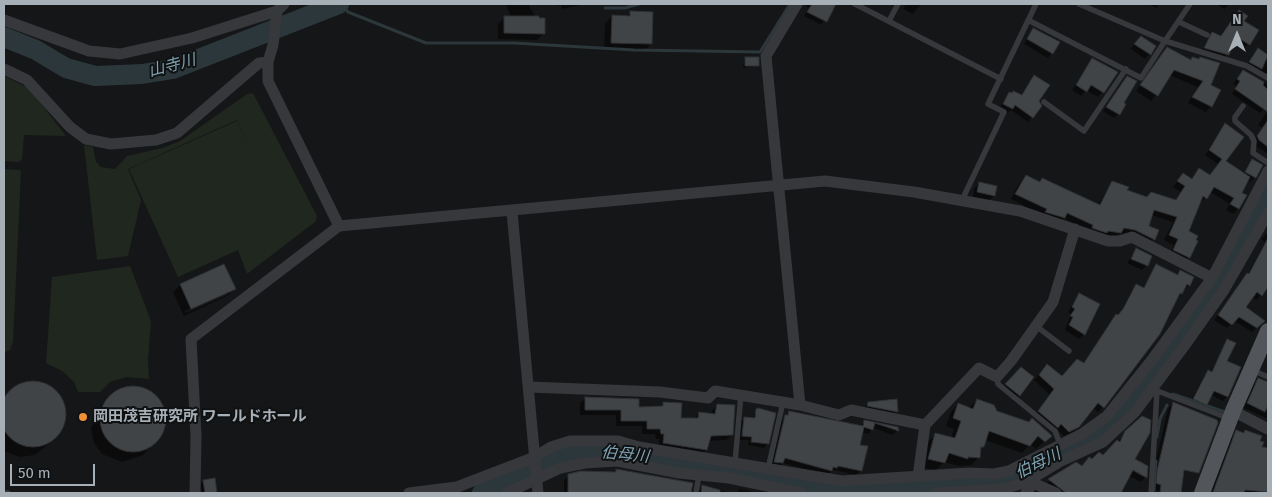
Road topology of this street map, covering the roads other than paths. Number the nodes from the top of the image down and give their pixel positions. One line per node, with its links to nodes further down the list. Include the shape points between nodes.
1 (797, 4): 23 (street, via 766,56)
2 (855, 4): 10 (lane)
3 (898, 4): 10 (lane)
4 (1036, 4): 9 (lane)
5 (1079, 4): 13 (lane)
6 (1190, 4): 11 (lane)
7 (279, 11): 8 (street, via 192,38 120,54 88,51); 14 (street)
8 (4, 20)
9 (1028, 20): 16 (lane); 18 (lane)
10 (889, 21): 18 (lane)
11 (1179, 22): 12 (lane); 13 (lane)
12 (1207, 35)
13 (1165, 41): 16 (lane, via 1141,78); 17 (lane, via 1247,66)
14 (268, 62): 15 (street, via 252,68 177,133 156,140 111,144 86,140 70,128 27,80); 27 (street, via 268,81)
15 (4, 69)
16 (1126, 69): 19 (lane, via 1084,131)
17 (1268, 78)
18 (1001, 79): 24 (lane, via 988,104 1004,112)
19 (1044, 102)
20 (1242, 106): 21 (lane, via 1234,117 1235,121 1251,135 1253,153)
21 (1268, 163)
22 (1268, 171): 29 (street)
23 (779, 186): 24 (street, via 825,181); 25 (street); 41 (street)
24 (962, 200): 28 (street, via 1020,211)
25 (512, 212): 27 (street); 37 (street)
26 (1268, 213): 38 (street, via 1224,290)
27 (339, 226): 58 (street, via 191,339)
28 (1075, 229): 29 (street, via 1108,241 1132,237); 30 (street, via 1053,302)
29 (1212, 278): 36 (street)
30 (1036, 326): 32 (lane); 34 (street)
31 (1268, 332): 33 (main road)
32 (1069, 351)
33 (1251, 369): 35 (lane); 42 (main road)
34 (997, 377): 43 (street, via 979,368); 45 (lane, via 998,384 1055,431)
35 (1268, 377)
36 (1138, 378): 38 (street); 45 (street, via 1107,416 1082,434)
37 (529, 387): 39 (street, via 660,392 708,398 715,391); 47 (street)
38 (1155, 390): 42 (lane); 54 (street, via 1103,442 1061,461); 67 (lane)
39 (741, 394): 40 (street); 48 (lane)
40 (783, 402): 41 (street); 50 (lane)
41 (800, 405): 43 (street, via 839,415 851,410)
42 (1231, 415): 44 (street); 68 (main road)
43 (924, 425): 52 (street)
44 (1268, 429)
45 (1060, 444): 49 (street)
46 (701, 458): 47 (street, via 618,441 590,440 551,446); 48 (street); 51 (street)
47 (535, 459): 53 (street); 59 (street, via 457,487)
48 (735, 463): 50 (street)
49 (1024, 464): 52 (street, via 994,474); 54 (street)
50 (768, 469): 52 (street, via 842,481)
51 (699, 475): 53 (street, via 617,461 585,463); 55 (street); 62 (lane)
52 (918, 476)
53 (536, 477): 60 (street); 61 (street)
54 (1032, 481): 64 (street, via 1003,489); 65 (street); 66 (street)
55 (778, 490): 63 (street)
56 (4, 493): 57 (lane)
57 (8, 493)
58 (195, 493)
59 (409, 493)
60 (507, 493)
61 (538, 493)
62 (696, 493)
63 (801, 493)
64 (937, 493)
65 (1026, 493)
66 (1056, 493)
67 (1151, 493)
68 (1202, 493)

